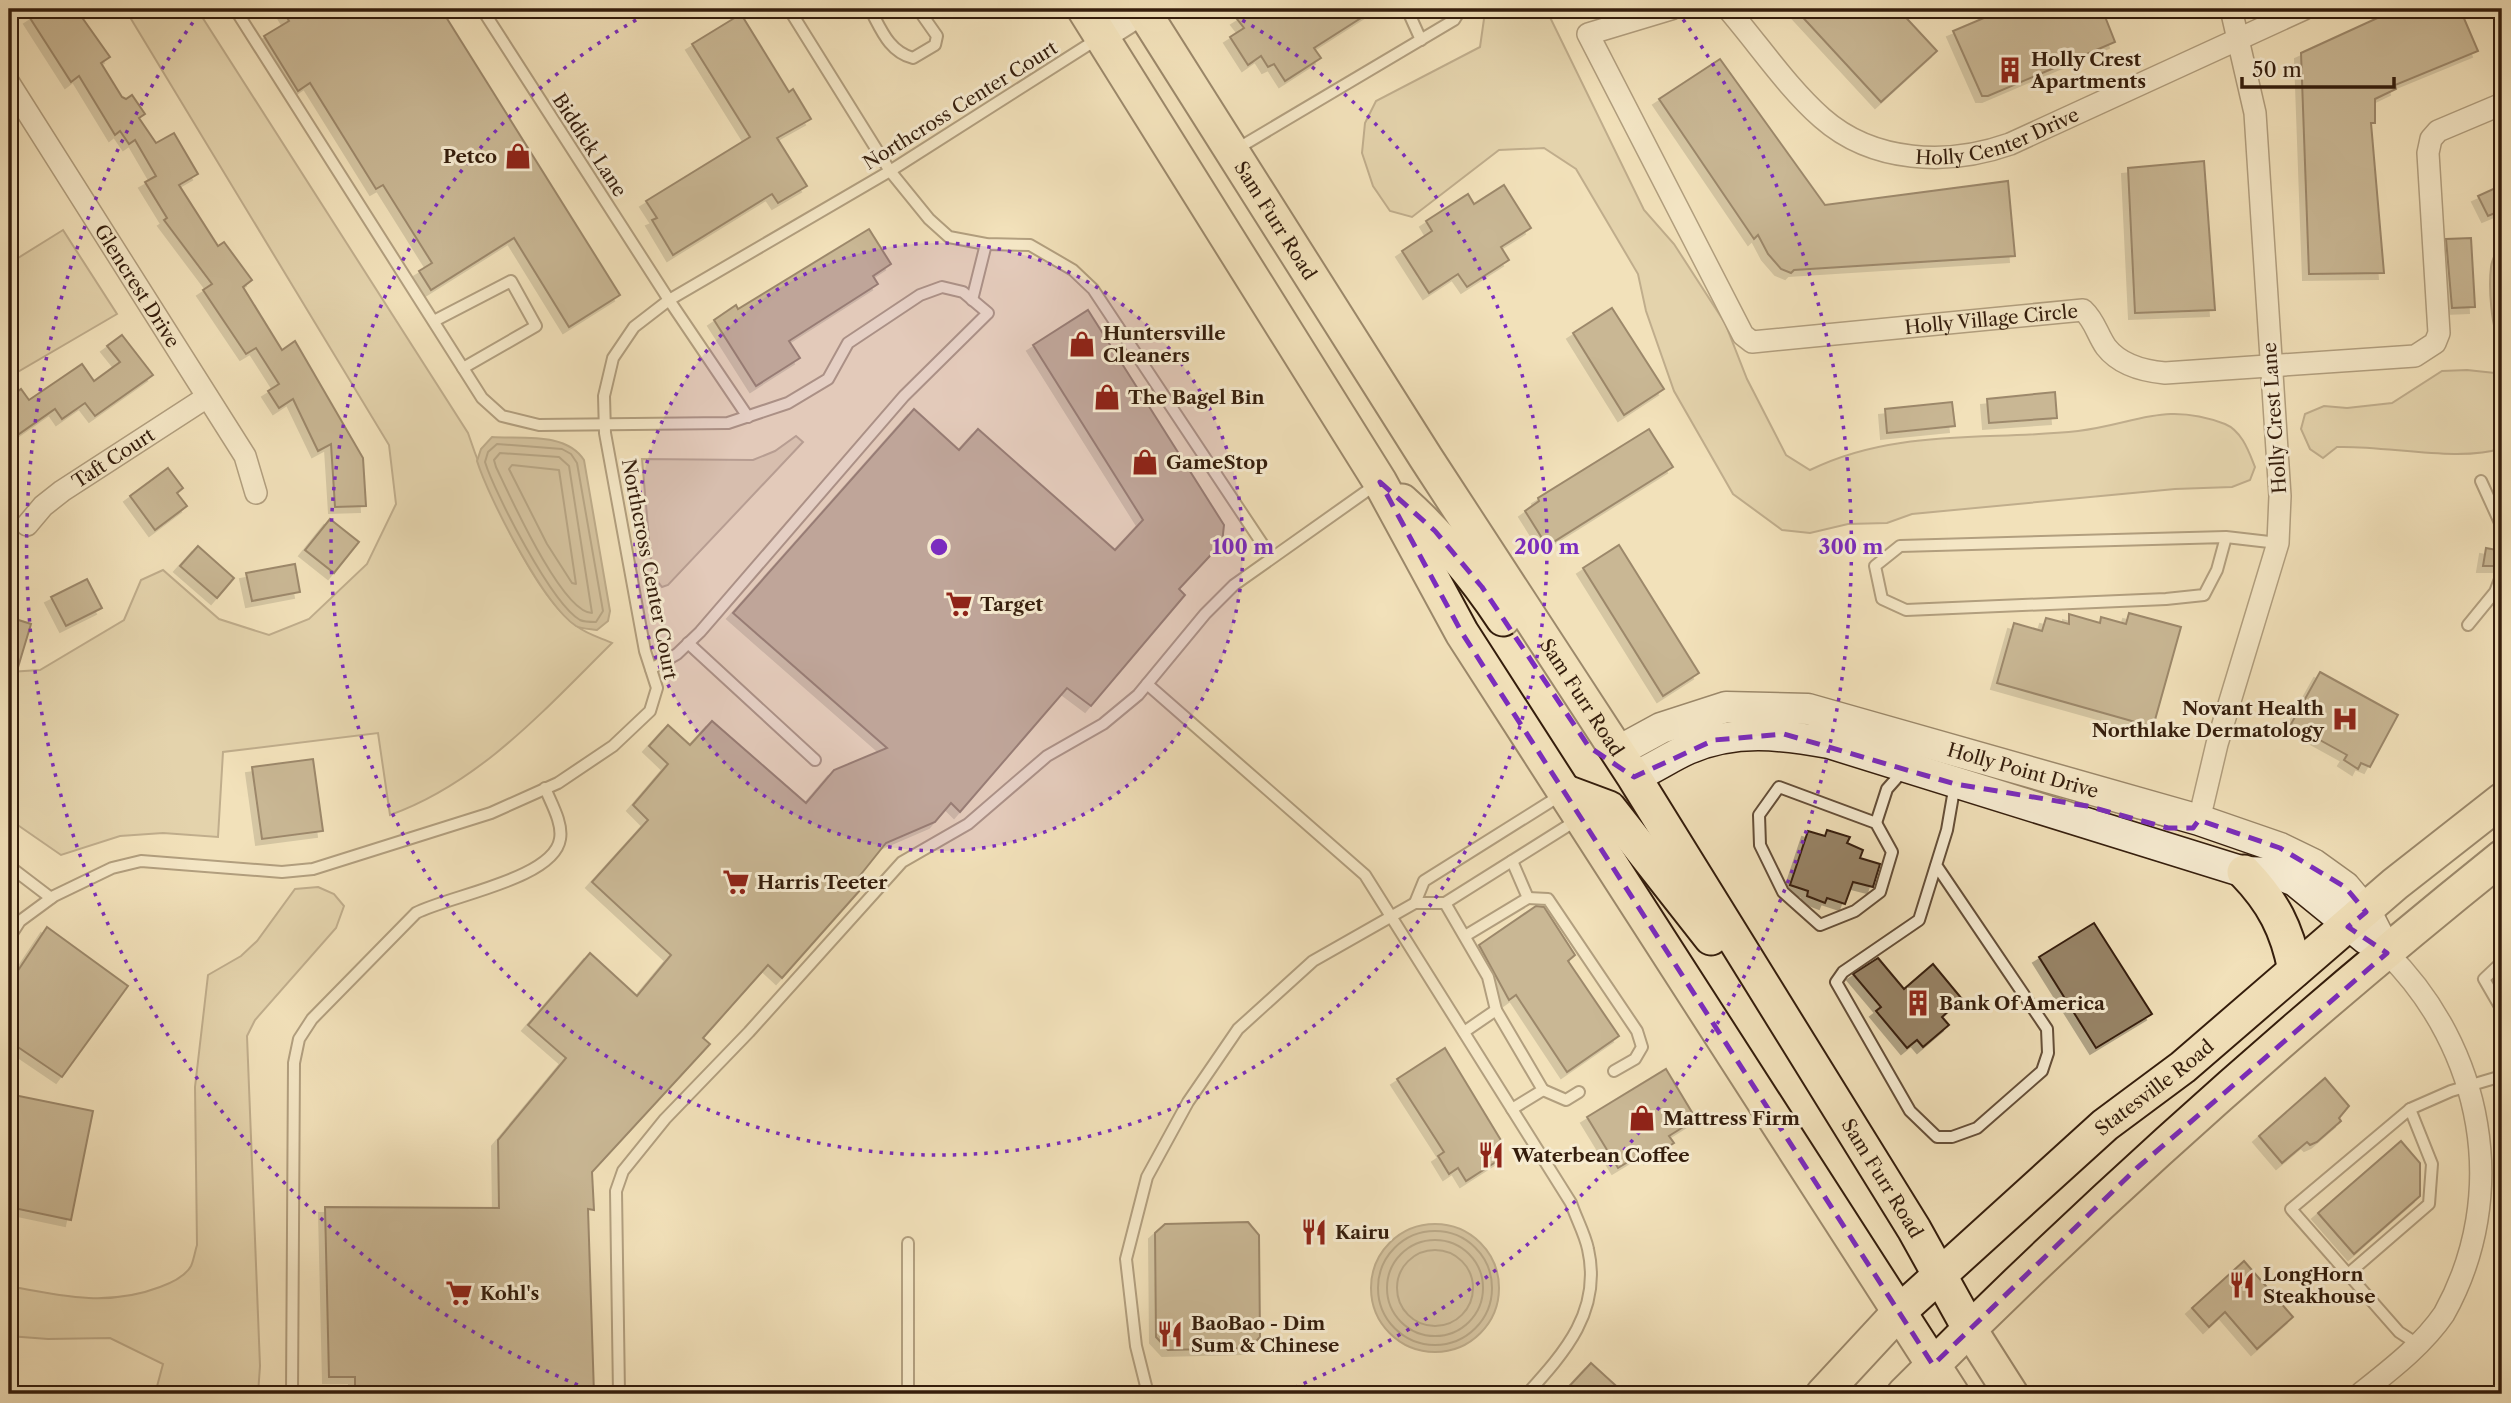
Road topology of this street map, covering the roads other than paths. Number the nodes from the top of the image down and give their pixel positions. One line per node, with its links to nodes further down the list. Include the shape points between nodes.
1 (235, 9): 24 (lane)
2 (482, 9): 22 (lane, Biddick Lane)
3 (789, 9): 20 (lane)
4 (870, 9): 5 (lane, via 890,45 913,58 935,45 937,36)
5 (918, 9)
6 (1084, 9): 14 (main road)
7 (1143, 9): 14 (street); 19 (main road, Sam Furr Road)
8 (1406, 9): 16 (lane)
9 (1461, 9): 16 (lane, via 1454,20)
10 (1671, 9): 25 (street, Holly Village Circle, via 1588,34 1743,335 1752,342 2083,310 2092,318 2105,346 2136,368 2165,373)
11 (1728, 9): 15 (street, Holly Center Drive, via 1810,106 1839,131 1877,149 1930,158 1978,154 2010,144)
12 (2231, 9): 15 (street, Holly Crest Lane)
13 (2304, 9): 15 (street, Holly Center Drive)
14 (1101, 37): 20 (lane, Northcross Center Court); 31 (main road)
15 (2239, 38): 25 (street, Holly Crest Lane, via 2255,113)
16 (1421, 40): 19 (lane)
17 (9, 83): 27 (street, Glencrest Drive)
18 (2502, 104): 25 (street, Holly Village Circle, via 2438,131 2431,139 2428,153 2439,333 2435,343 2415,356)
19 (1233, 151): 44 (main road, Sam Furr Road)
20 (890, 171): 21 (lane, via 949,237); 22 (lane, Northcross Center Court)
21 (986, 244): 23 (lane); 37 (lane, via 1030,245 1073,270 1093,289)
22 (669, 300): 28 (lane, Biddick Lane); 29 (lane, Northcross Center Court, via 634,327 613,359 604,396)
23 (972, 300): 28 (lane, via 963,292 942,287 920,295 848,343 828,379 788,403); 40 (lane, via 988,313 904,396)
24 (433, 321): 26 (lane); 26 (lane, via 511,281 536,326)
25 (2271, 366): 36 (street, Holly Crest Lane, via 2280,496)
26 (463, 368): 29 (lane, via 482,398 502,416 539,425)
27 (207, 397): 32 (street, Glencrest Drive, via 245,456); 33 (street, Taft Court, via 62,491)
28 (748, 417): 29 (lane, via 728,423)
29 (605, 424): 41 (lane, Northcross Center Court)
30 (2481, 481): 34 (lane)
31 (1380, 482): 37 (lane); 44 (main road, via 1435,531 1482,587 1589,747 1600,758); 49 (main road, via 1462,633)
32 (256, 493)
33 (27, 525)
34 (2502, 527)
35 (2226, 537): 35 (lane, via 1900,546 1875,566 1882,599 1906,610 2204,595); 36 (lane)
36 (2278, 542): 50 (street, Holly Crest Lane)
37 (1271, 557): 42 (lane, via 1205,614)
38 (2502, 574): 39 (lane)
39 (2468, 625)
40 (688, 643): 41 (lane); 43 (lane)
41 (651, 669): 47 (lane, Northcross Center Court, via 657,688 650,711 613,746)
42 (1147, 684): 61 (lane, via 1354,865); 88 (lane, via 1103,724 1047,756 968,824 902,862 750,1032 665,1119 623,1171 617,1191)
43 (816, 760)
44 (1625, 765): 45 (main road, Holly Point Drive, via 1714,740 1784,734); 50 (main road, Holly Point Drive, via 1661,728 1726,707 1808,709); 72 (main road, Sam Furr Road)
45 (1906, 768): 46 (main road, Holly Point Drive); 51 (lane, via 1887,789)
46 (1955, 784): 50 (main road, via 2087,806 2168,828 2193,828); 54 (lane); 56 (main road, Holly Point Drive)
47 (545, 788): 57 (lane, Northcross Center Court, via 429,835 313,869 282,872 141,861 112,868); 87 (lane, via 561,829 553,855 515,878 416,913 312,1019 299,1040 294,1063)
48 (2502, 800): 62 (main road, Statesville Road)
49 (1574, 804): 53 (lane); 59 (lane, via 1535,809 1424,881); 72 (main road, via 1594,800 1615,814); 83 (main road)
50 (2199, 820): 62 (main road, Holly Point Drive, via 2313,864 2345,887)
51 (1877, 823): 51 (lane, via 1892,852 1881,892 1855,911 1820,925 1783,892 1760,845 1759,815 1779,787)
52 (2502, 857): 65 (main road)
53 (1512, 861): 58 (lane); 60 (lane)
54 (1936, 865): 54 (lane, via 1919,920 1843,972 1836,982 1910,1111 1937,1137 1952,1137 1977,1128 2042,1071 2048,1053 2047,1029)
55 (9, 866): 57 (lane)
56 (2244, 872): 62 (main road, Holly Point Drive, via 2275,873 2295,881); 67 (main road, via 2263,891 2283,924)
57 (51, 898): 64 (lane, Northcross Center Court, via 20,921)
58 (1528, 898): 63 (lane); 71 (lane, via 1548,899 1637,1031 1642,1047 1635,1059)
59 (1415, 903): 60 (lane); 61 (lane)
60 (1445, 903): 63 (lane)
61 (1392, 916): 70 (lane); 90 (lane, via 1313,961 1238,1029 1188,1102 1147,1177 1126,1259 1136,1346)
62 (2357, 919): 65 (main road, Holly Point Drive); 67 (main road, Statesville Road)
63 (1465, 936): 68 (lane, via 1489,977)
64 (9, 938)
65 (2387, 953): 74 (street, Holly Point Drive, via 2416,982 2460,1052); 84 (main road, via 2137,1168)
66 (2502, 962): 69 (lane, via 2484,979)
67 (2295, 970): 81 (main road, Statesville Road, via 2183,1067 2105,1125)
68 (1496, 1010): 70 (lane); 75 (lane)
69 (2502, 1010)
70 (1464, 1032): 77 (lane)
71 (1614, 1071)
72 (1818, 1076): 81 (main road, Sam Furr Road)
73 (2502, 1076): 74 (lane)
74 (2472, 1085): 78 (lane); 79 (street, Holly Point Drive)
75 (1543, 1090): 76 (lane, via 1566,1100); 77 (lane)
76 (1579, 1092)
77 (1512, 1109): 91 (lane, via 1571,1203 1588,1249 1592,1287 1583,1324)
78 (2410, 1109): 82 (lane, via 2432,1164 2429,1204); 82 (lane, via 2291,1209)
79 (2496, 1180): 85 (street, Holly Point Drive, via 2463,1278 2445,1313)
80 (908, 1243): 89 (lane)
81 (1939, 1274): 83 (main road, Statesville Road); 84 (main road, Sam Furr Road)
82 (2348, 1274): 85 (lane, via 2399,1332)
83 (1899, 1312): 86 (main road); 92 (main road, Statesville Road)
84 (1969, 1328): 86 (main road); 95 (main road, Sam Furr Road)
85 (2419, 1345): 96 (street, Holly Point Drive)
86 (1933, 1365): 93 (main road); 94 (main road)
87 (292, 1394)
88 (619, 1394)
89 (908, 1394)
90 (1148, 1394)
91 (1527, 1394)
92 (1823, 1394)
93 (1904, 1394)
94 (1952, 1394)
95 (2011, 1394)
96 (2360, 1394)

